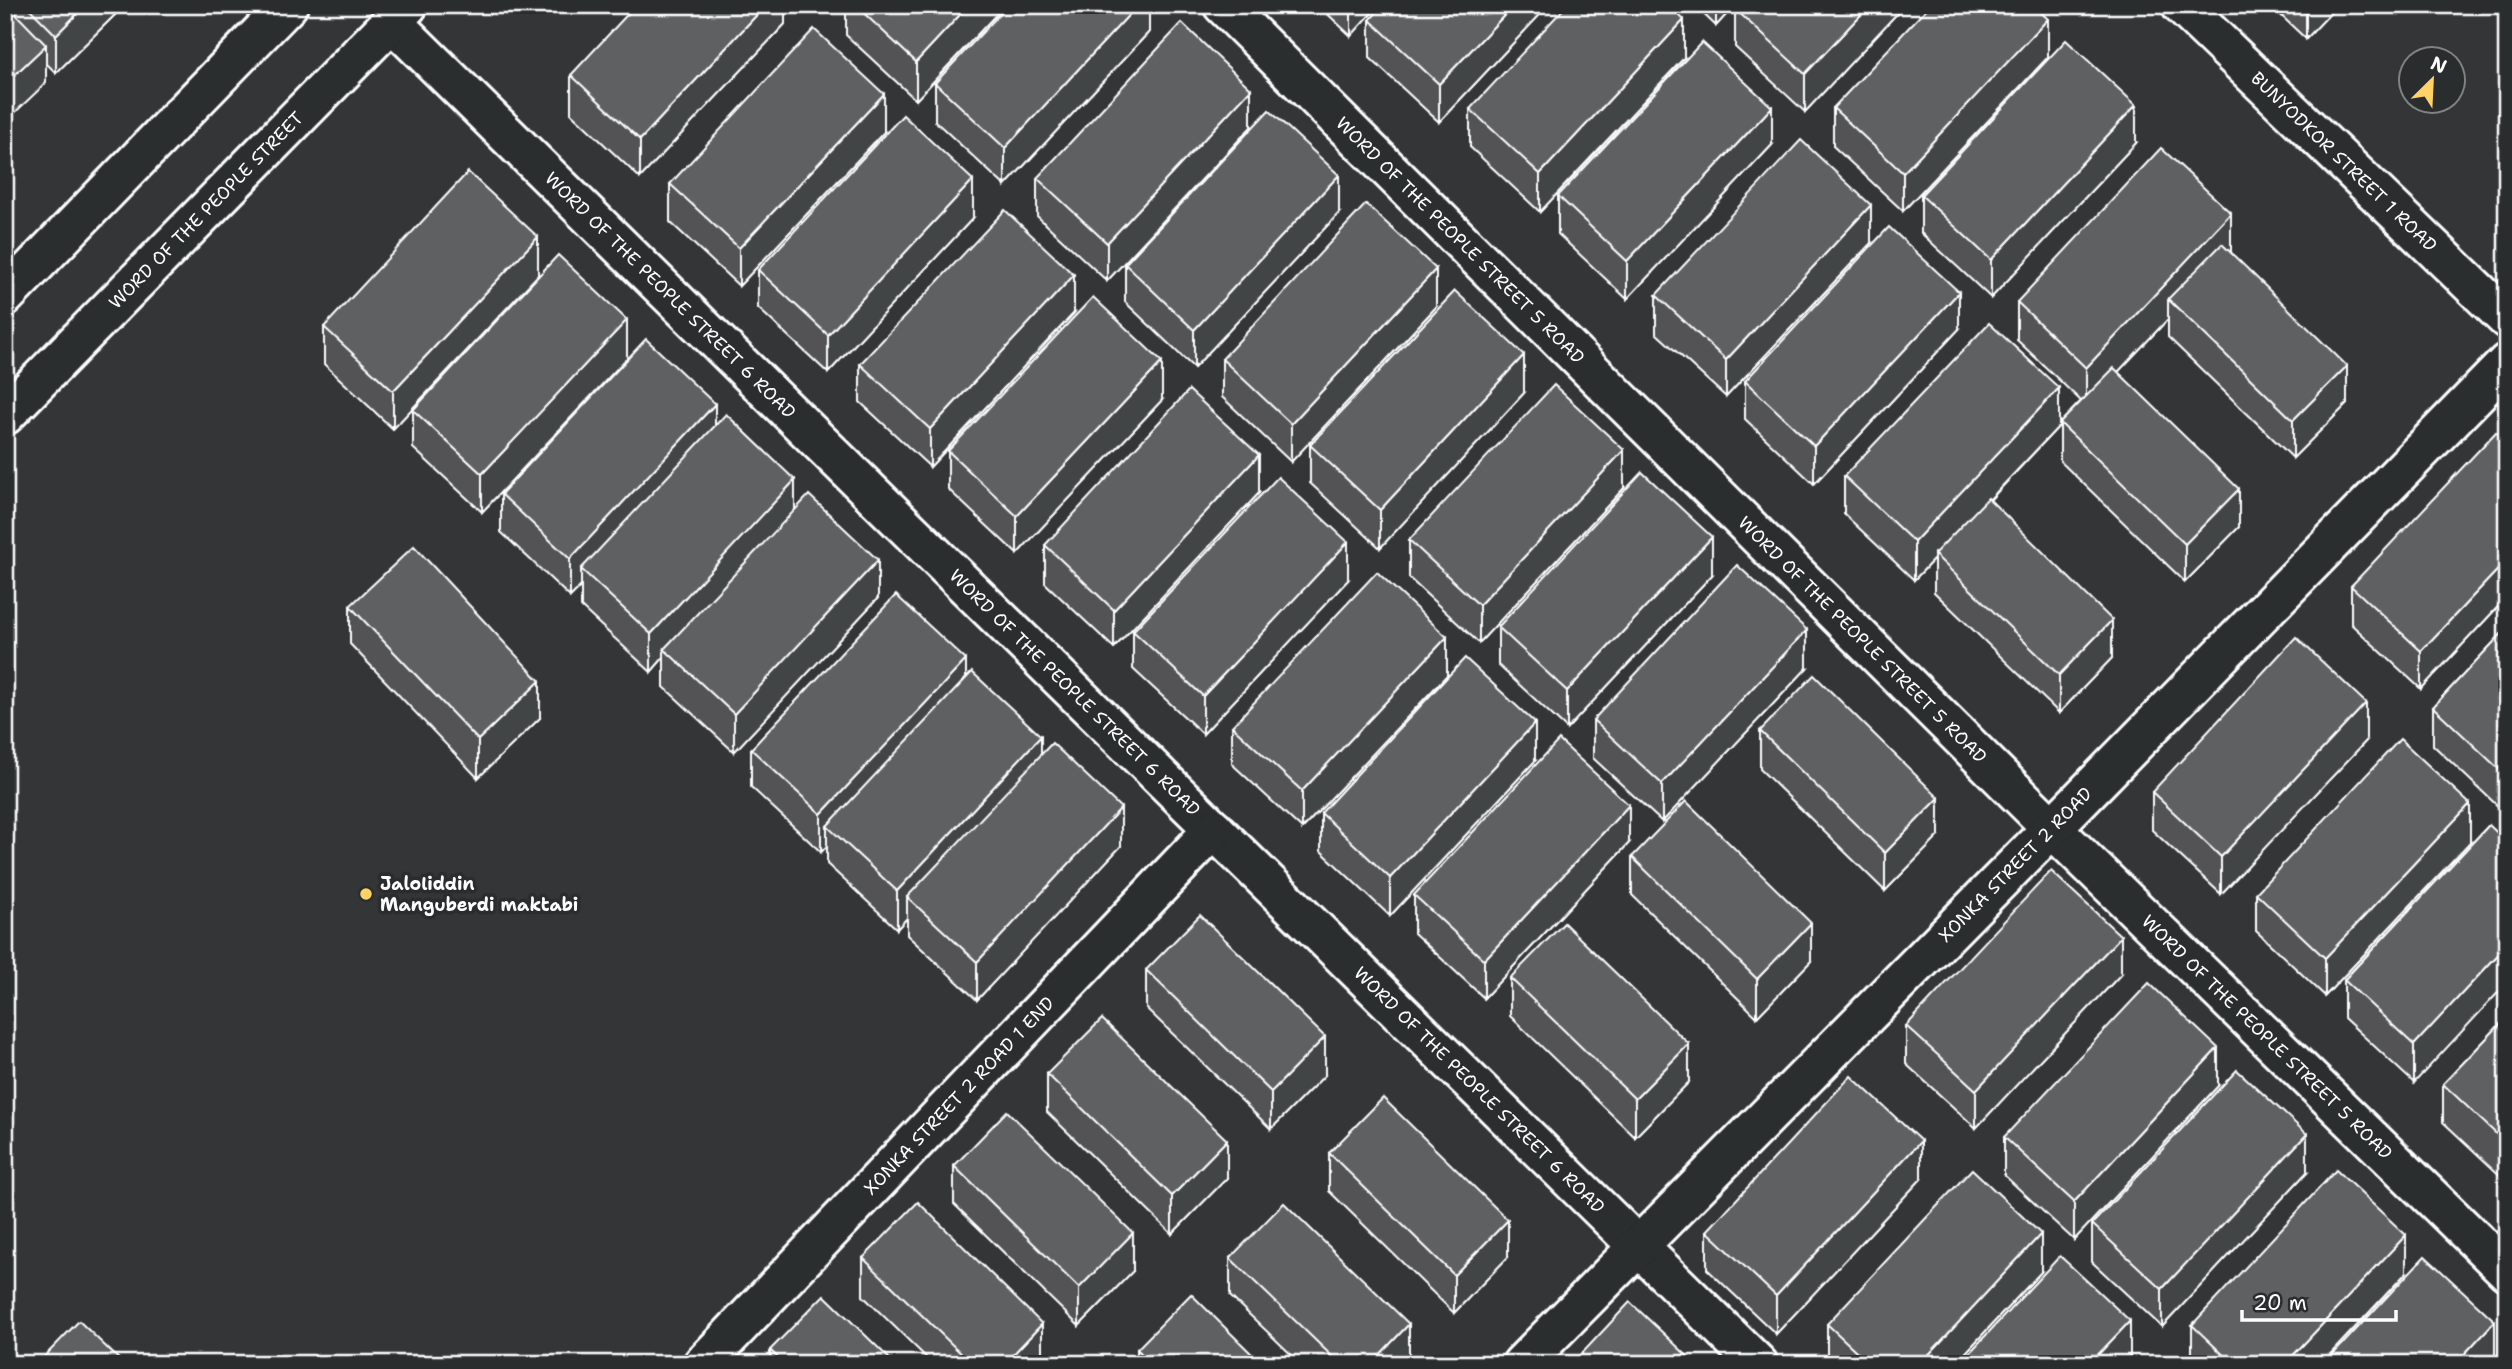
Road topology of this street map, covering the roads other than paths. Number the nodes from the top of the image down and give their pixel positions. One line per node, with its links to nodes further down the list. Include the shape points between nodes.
1 (288, 5): 5 (street)
2 (1223, 5): 9 (street, WORD OF THE PEOPLE STREET 5 ROAD)
3 (2181, 5): 6 (street, BUNYODKOR STREET 1 ROAD)
4 (400, 14): 8 (street, WORD OF THE PEOPLE STREET); 10 (street, WORD OF THE PEOPLE STREET 6 ROAD)
5 (5, 296)
6 (2507, 319)
7 (2507, 363): 9 (street, XONKA STREET 2 ROAD)
8 (5, 415)
9 (2052, 828): 11 (street, XONKA STREET 2 ROAD); 12 (street, WORD OF THE PEOPLE STREET 5 ROAD)
10 (1214, 829): 11 (street, WORD OF THE PEOPLE STREET 6 ROAD); 13 (street, XONKA STREET 2 ROAD 1 END)
11 (1639, 1245): 14 (street, XONKA STREET 2 ROAD); 15 (street, WORD OF THE PEOPLE STREET 6 ROAD)
12 (2507, 1271)
13 (704, 1364)
14 (1522, 1364)
15 (1758, 1364)

